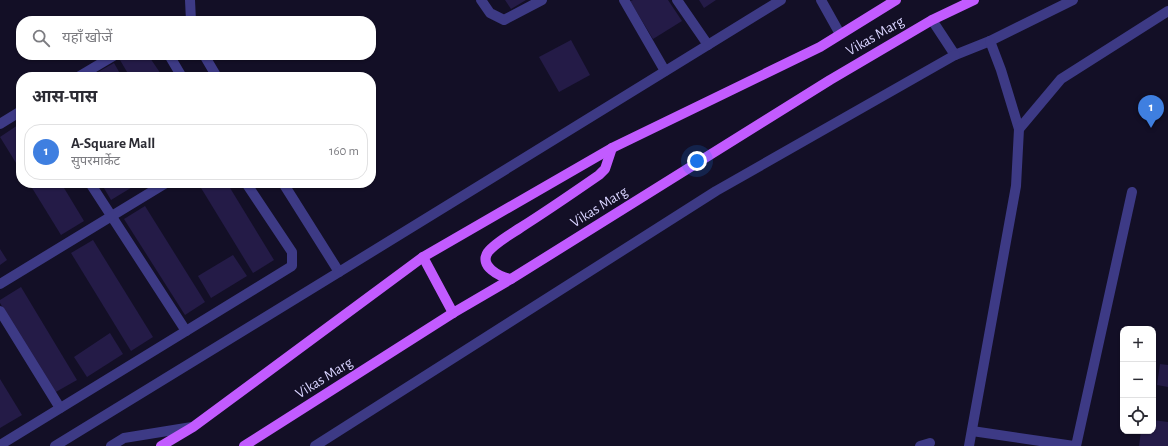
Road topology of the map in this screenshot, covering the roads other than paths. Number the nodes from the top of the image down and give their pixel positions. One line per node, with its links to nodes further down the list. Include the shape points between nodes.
1 (190, 0): 13 (street)
2 (481, 0): 3 (street, via 490,13 504,20)
3 (542, 0)
4 (624, 0): 22 (street)
5 (677, 0): 17 (street)
6 (780, 0): 17 (street)
7 (821, 0): 15 (street)
8 (896, 0): 11 (main road, Vikas Marg)
9 (974, 0): 14 (main road, Vikas Marg)
10 (1073, 0): 16 (street)
11 (884, 3): 15 (main road, Vikas Marg)
12 (1168, 11): 28 (street, via 1061,79)
13 (191, 16)
14 (932, 20): 18 (street); 38 (main road, Vikas Marg, via 830,80)
15 (840, 34): 29 (main road, Vikas Marg, via 820,47)
16 (990, 41): 18 (street); 28 (street)
17 (708, 45): 22 (street)
18 (955, 55): 52 (street, via 716,191)
19 (107, 60): 23 (street)
20 (172, 60): 24 (street)
21 (207, 60): 25 (street)
22 (665, 71): 37 (street)
23 (86, 72)
24 (179, 72)
25 (214, 72)
26 (16, 114): 27 (street)
27 (0, 124)
28 (1019, 129): 45 (street, via 1016,186)
29 (612, 148): 36 (main road, Vikas Marg); 38 (main road, via 605,170 488,252 486,257 490,269 499,276)
30 (93, 188): 35 (street)
31 (158, 188): 35 (street)
32 (249, 188): 42 (street, via 292,252 292,266)
33 (287, 188): 37 (street)
34 (1132, 192): 55 (street)
35 (112, 216): 39 (street); 42 (street)
36 (423, 257): 41 (main road); 44 (main road, Vikas Marg)
37 (339, 272): 48 (street)
38 (511, 279): 41 (main road, Vikas Marg)
39 (0, 284)
40 (0, 311): 43 (street)
41 (453, 313): 51 (main road, Vikas Marg)
42 (186, 331): 43 (street)
43 (60, 408): 47 (street)
44 (193, 427): 49 (street, via 124,438); 50 (main road, Vikas Marg)
45 (972, 431): 54 (street); 55 (street)
46 (930, 443): 53 (street)
47 (0, 445)
48 (55, 446)
49 (111, 446)
50 (161, 446)
51 (244, 446)
52 (315, 446)
53 (920, 446)
54 (969, 446)
55 (1075, 446)

